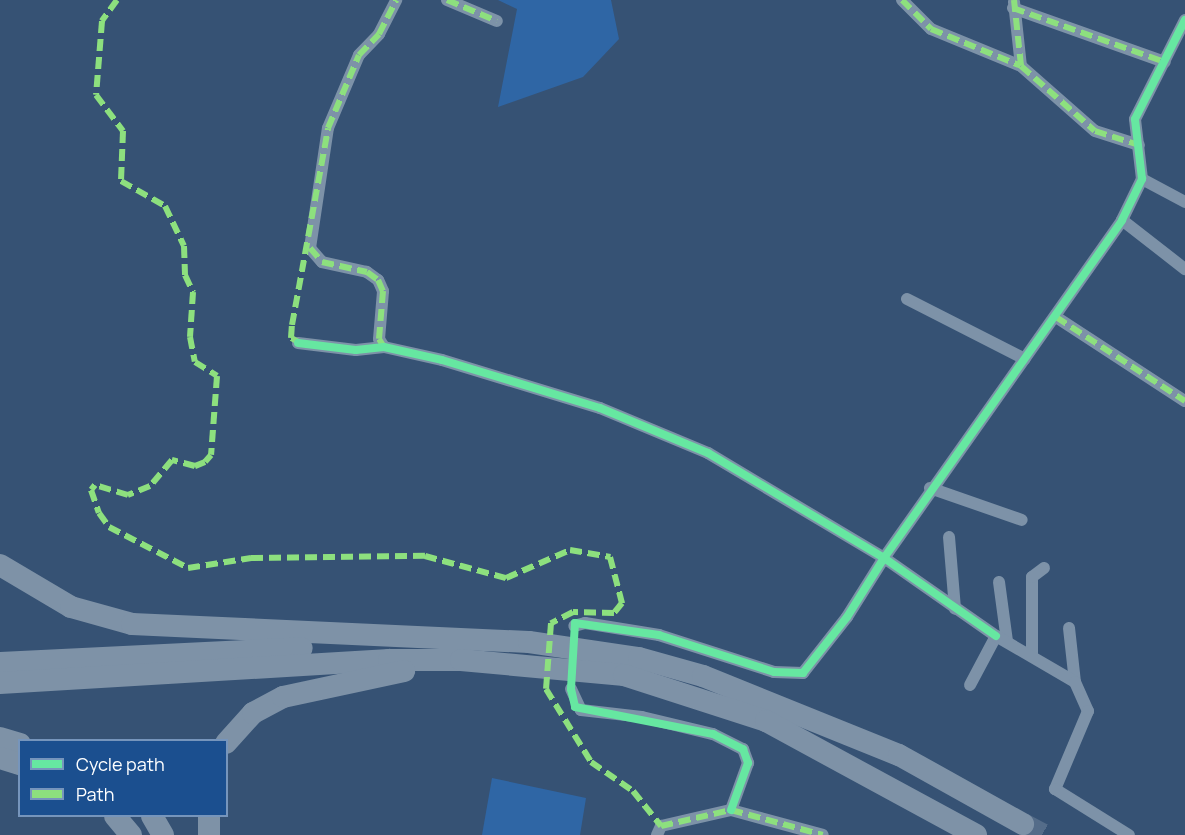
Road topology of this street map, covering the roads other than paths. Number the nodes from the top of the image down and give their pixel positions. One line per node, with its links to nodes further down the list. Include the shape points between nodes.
1 (396, 0): 17 (street, via 379,34 359,55 328,128 310,248 322,262 367,272 378,280 382,291 379,339)
2 (447, 0): 6 (street)
3 (902, 0): 8 (street, via 931,29)
4 (1014, 4): 7 (street); 8 (street)
5 (1185, 20): 7 (street)
6 (497, 21)
7 (1164, 62): 9 (street, via 1135,119)
8 (1021, 66): 9 (street, via 1095,131)
9 (1139, 145): 10 (street)
10 (1142, 179): 11 (street); 12 (street)
11 (1185, 202)
12 (1122, 220): 13 (street); 15 (street)
13 (1185, 269)
14 (907, 299): 18 (street)
15 (1056, 317): 18 (street); 19 (street)
16 (298, 343): 17 (street, via 356,350)
17 (384, 347): 23 (street, via 442,360 655,428 708,453)
18 (1025, 359): 20 (street)
19 (1185, 401)
20 (930, 488): 21 (street); 23 (street)
21 (1022, 520)
22 (949, 537): 27 (street)
23 (884, 558): 27 (street); 28 (street, via 847,617 803,673 774,672 659,635 585,623)
24 (0, 565): 31 (highway, via 71,607 132,624)
25 (1044, 568): 32 (street, via 1032,577)
26 (999, 582): 30 (street)
27 (955, 609): 30 (street)
28 (574, 626)
29 (1069, 628): 35 (street)
30 (1002, 638): 32 (street); 37 (street)
31 (429, 641): 34 (highway); 48 (highway, via 529,642 639,658 703,676 899,755)
32 (1032, 654): 35 (street)
33 (461, 660): 36 (highway); 40 (highway, via 282,697 253,713); 54 (highway, via 624,675 692,693 766,721)
34 (0, 663)
35 (1075, 682): 55 (street, via 1088,711 1054,789)
36 (0, 683)
37 (970, 685)
38 (571, 689): 44 (street, via 581,710 642,717 712,734 743,749 748,763)
39 (0, 738): 41 (highway)
40 (228, 741)
41 (18, 743)
42 (0, 758): 43 (highway)
43 (18, 763)
44 (731, 810): 52 (street, via 661,826); 53 (street)
45 (116, 817): 49 (highway)
46 (153, 817): 50 (highway)
47 (208, 817): 51 (highway)
48 (1023, 824)
49 (131, 835)
50 (164, 835)
51 (209, 835)
52 (657, 835)
53 (823, 835)
54 (976, 835)
55 (1129, 835)

